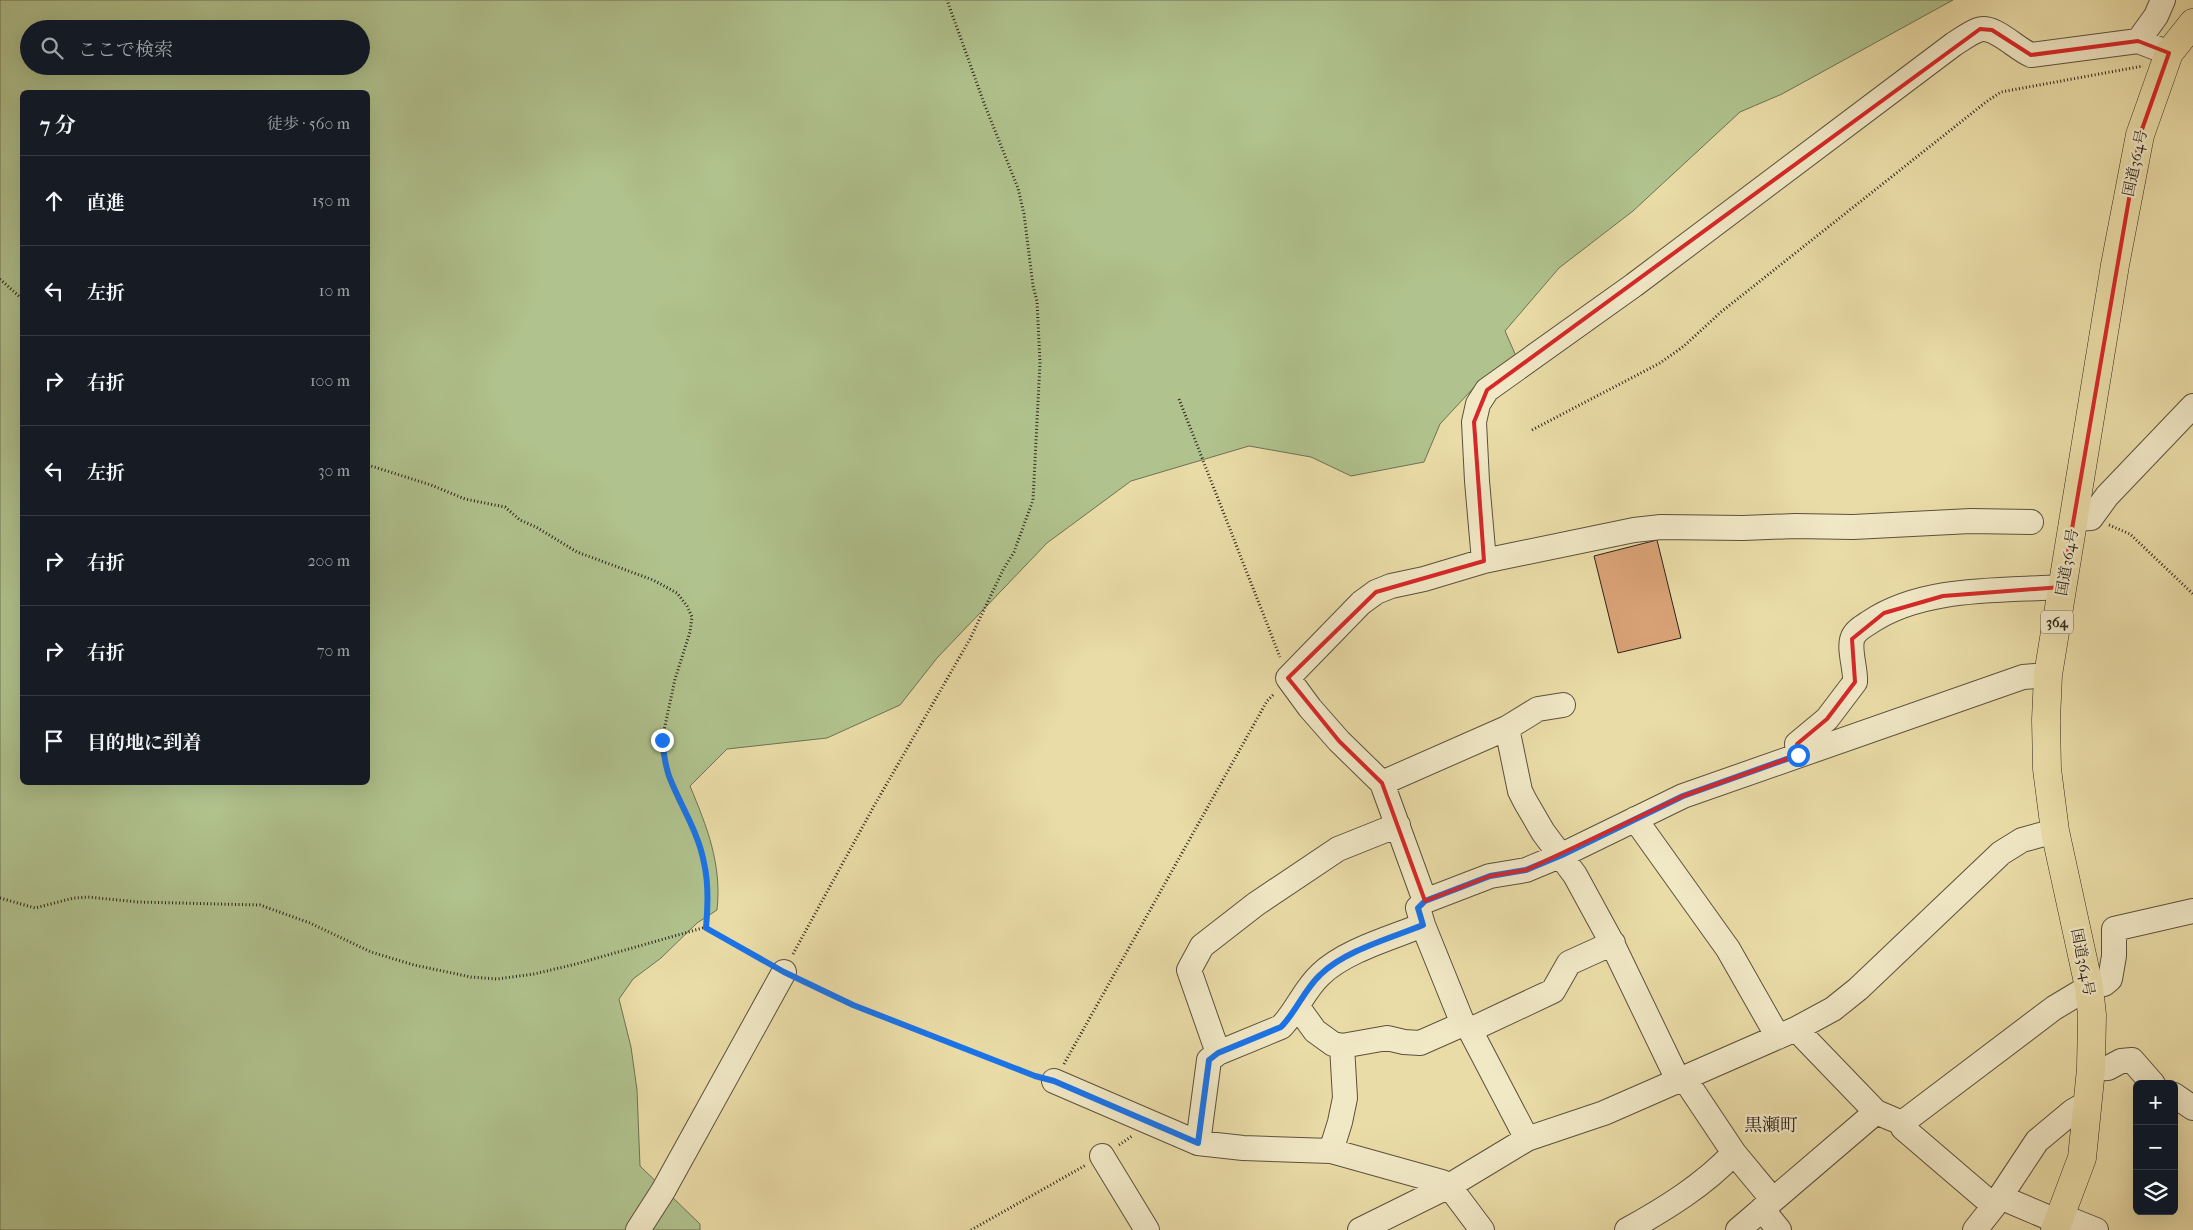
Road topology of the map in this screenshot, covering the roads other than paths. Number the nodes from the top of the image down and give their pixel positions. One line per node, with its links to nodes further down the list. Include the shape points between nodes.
1 (2163, 0): 3 (street)
2 (2193, 23): 4 (highway, 国道364号 / 364)
3 (2138, 41): 4 (street); 8 (street, via 2030,55 1992,30 1980,29 1954,44 1642,279 1487,390 1478,404 1474,422)
4 (2166, 61): 6 (highway, 国道364号 / 364, via 2140,135 2115,265)
5 (2193, 406): 6 (street, via 2107,496 2091,518)
6 (2074, 519): 9 (highway, 国道364号 / 364)
7 (2031, 522): 8 (street, via 1853,527 1661,527)
8 (1484, 562): 14 (street, via 1376,592 1361,603 1288,678 1339,741)
9 (2062, 587): 10 (highway, 国道364号 / 364); 13 (street, via 1943,596 1906,603 1884,613 1856,631 1852,638 1855,682 1827,719 1797,744)
10 (2048, 675): 13 (street, via 2023,677); 17 (highway, 国道364号 / 364, via 2047,769)
11 (1563, 705): 12 (street, via 1538,709)
12 (1507, 728): 14 (street); 18 (street, via 1520,791 1543,832)
13 (1798, 755): 15 (street, via 1683,796)
14 (1382, 783): 16 (street)
15 (1635, 819): 18 (street); 27 (street)
16 (1398, 824): 19 (street); 29 (street, via 1338,848 1256,904 1202,946 1189,970)
17 (2055, 831): 24 (highway, 国道364号 / 364); 27 (street, via 2022,840 2001,853 1858,989 1832,1009)
18 (1562, 855): 19 (street, via 1526,870 1490,876); 22 (street)
19 (1425, 901): 21 (street, via 1418,908)
20 (2193, 911): 24 (street, via 2114,928 2110,979)
21 (1423, 925): 25 (street, via 1334,964 1319,975); 26 (street)
22 (1612, 943): 26 (street, via 1569,963 1553,991); 31 (street)
23 (784, 972): 48 (street, via 663,1192)
24 (2089, 988): 30 (highway, 国道364号 / 364); 38 (street, via 2054,1008)
25 (1297, 1006): 28 (street, via 1315,1031 1333,1044); 29 (street, via 1281,1027)
26 (1467, 1027): 28 (street, via 1420,1043 1387,1038); 39 (street)
27 (1787, 1033): 31 (street); 37 (street)
28 (1342, 1046): 41 (street, via 1345,1098)
29 (1218, 1053): 40 (street, via 1209,1060)
30 (2091, 1069): 32 (street, via 2108,1068 2121,1061 2132,1060); 35 (highway, 国道364号 / 364)
31 (1681, 1079): 39 (street, via 1604,1113); 42 (street)
32 (2150, 1080)
33 (1054, 1081): 40 (street)
34 (2178, 1097): 36 (street)
35 (2088, 1102): 45 (street, via 2037,1141); 47 (highway, 国道364号 / 364, via 2082,1158)
36 (2193, 1108)
37 (1876, 1112): 38 (street); 46 (street)
38 (1902, 1123): 45 (street, via 1904,1128)
39 (1527, 1139): 44 (street)
40 (1198, 1143): 41 (street)
41 (1331, 1151): 44 (street)
42 (1734, 1153): 46 (street); 52 (street, via 1719,1170)
43 (1102, 1156): 49 (street)
44 (1449, 1186): 50 (street); 51 (street)
45 (1997, 1202): 47 (street); 55 (street)
46 (1767, 1204): 53 (street); 54 (street)
47 (2058, 1223): 56 (street)
48 (638, 1230)
49 (1146, 1230)
50 (1360, 1230)
51 (1482, 1230)
52 (1627, 1230)
53 (1738, 1230)
54 (1779, 1230)
55 (1975, 1230)
56 (2096, 1230)

